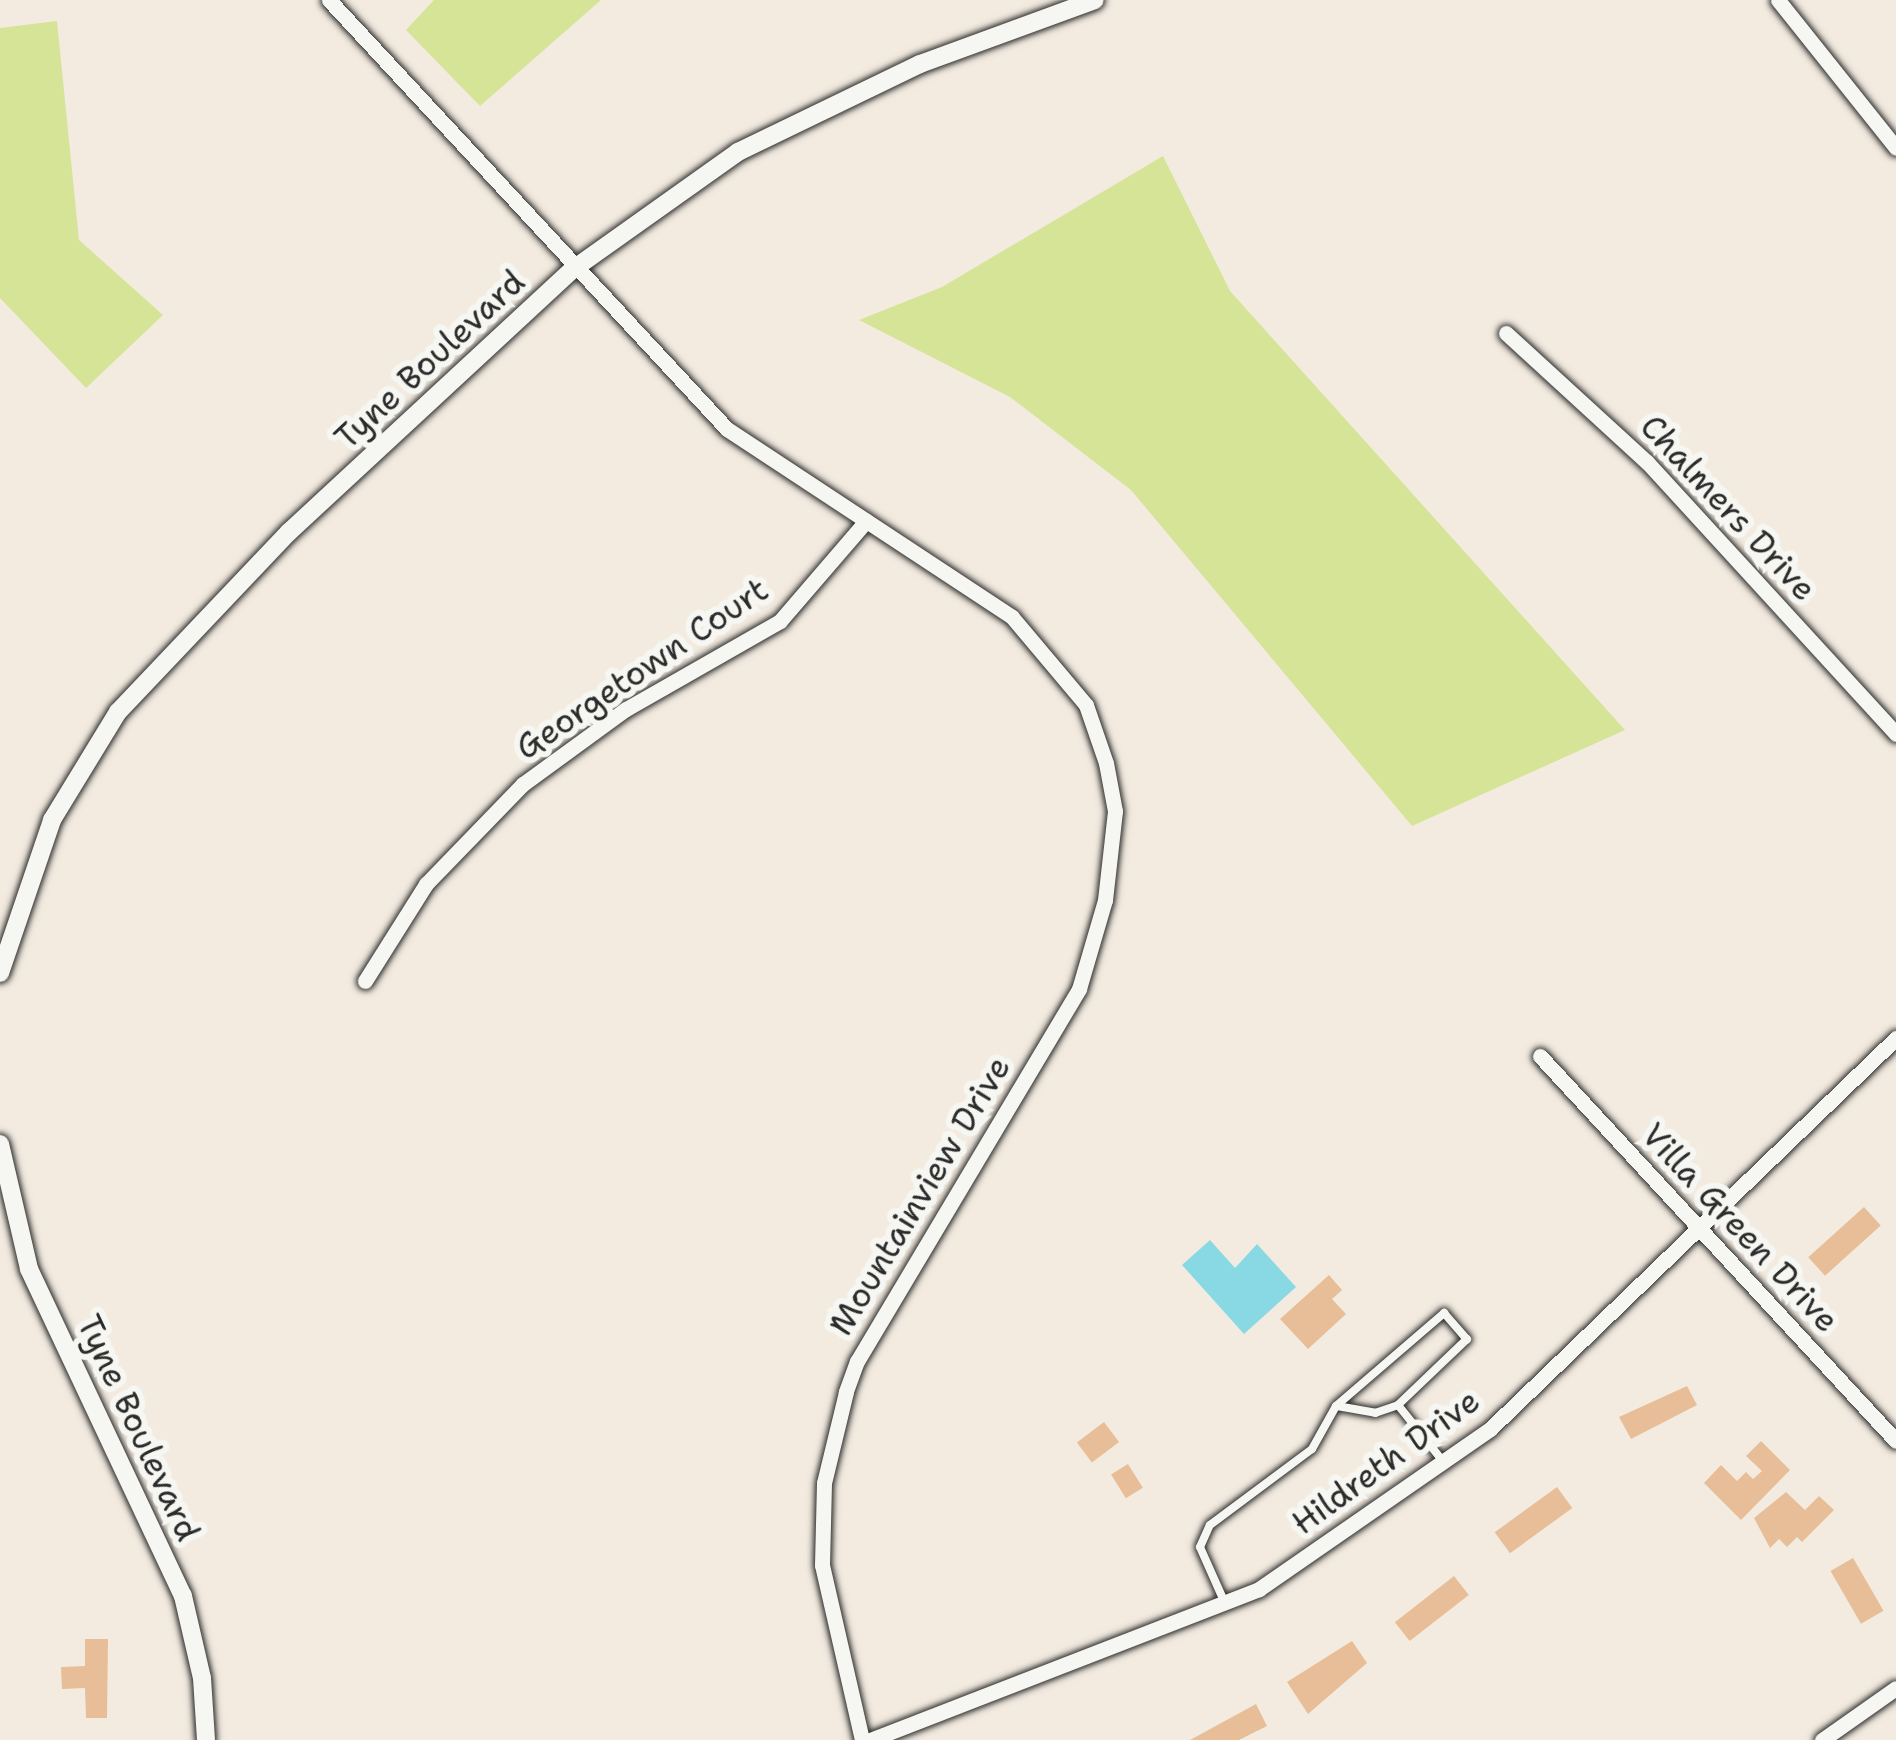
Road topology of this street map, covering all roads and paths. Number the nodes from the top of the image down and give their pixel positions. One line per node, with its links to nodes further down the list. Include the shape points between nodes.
1 (329, 0): 5 (street)
2 (1095, 0): 5 (street, Tyne Boulevard, via 920,64 738,152)
3 (1778, 0): 4 (street)
4 (1896, 148)
5 (572, 270): 7 (street, via 727,429); 9 (street, Tyne Boulevard, via 289,532 118,712 52,820)
6 (1506, 333): 8 (street, Chalmers Drive, via 1647,462)
7 (866, 521): 10 (street, Georgetown Court, via 780,621 626,709 523,784 426,884); 22 (street, Mountainview Drive, via 1012,617 1086,705 1115,811 1105,900 1079,988 851,1372 824,1483 822,1565)
8 (1896, 734)
9 (0, 973)
10 (365, 981)
11 (1896, 1038): 14 (street, Hildreth Drive)
12 (1540, 1056): 14 (street, Villa Green Drive)
13 (0, 1144): 21 (street, Tyne Boulevard, via 29,1269 182,1596 202,1678)
14 (1695, 1223): 17 (street, Villa Green Drive); 18 (street, Hildreth Drive, via 1490,1429)
15 (1398, 1405): 16 (lane, via 1375,1413); 16 (lane, via 1467,1339 1444,1313); 18 (lane)
16 (1336, 1406): 19 (lane, via 1312,1450 1203,1536 1200,1547)
17 (1896, 1441)
18 (1443, 1462): 19 (street, Hildreth Drive, via 1259,1589)
19 (1225, 1602): 22 (street, Hildreth Drive)
20 (1896, 1688): 23 (street)
21 (206, 1740)
22 (866, 1740)
23 (1822, 1740)

